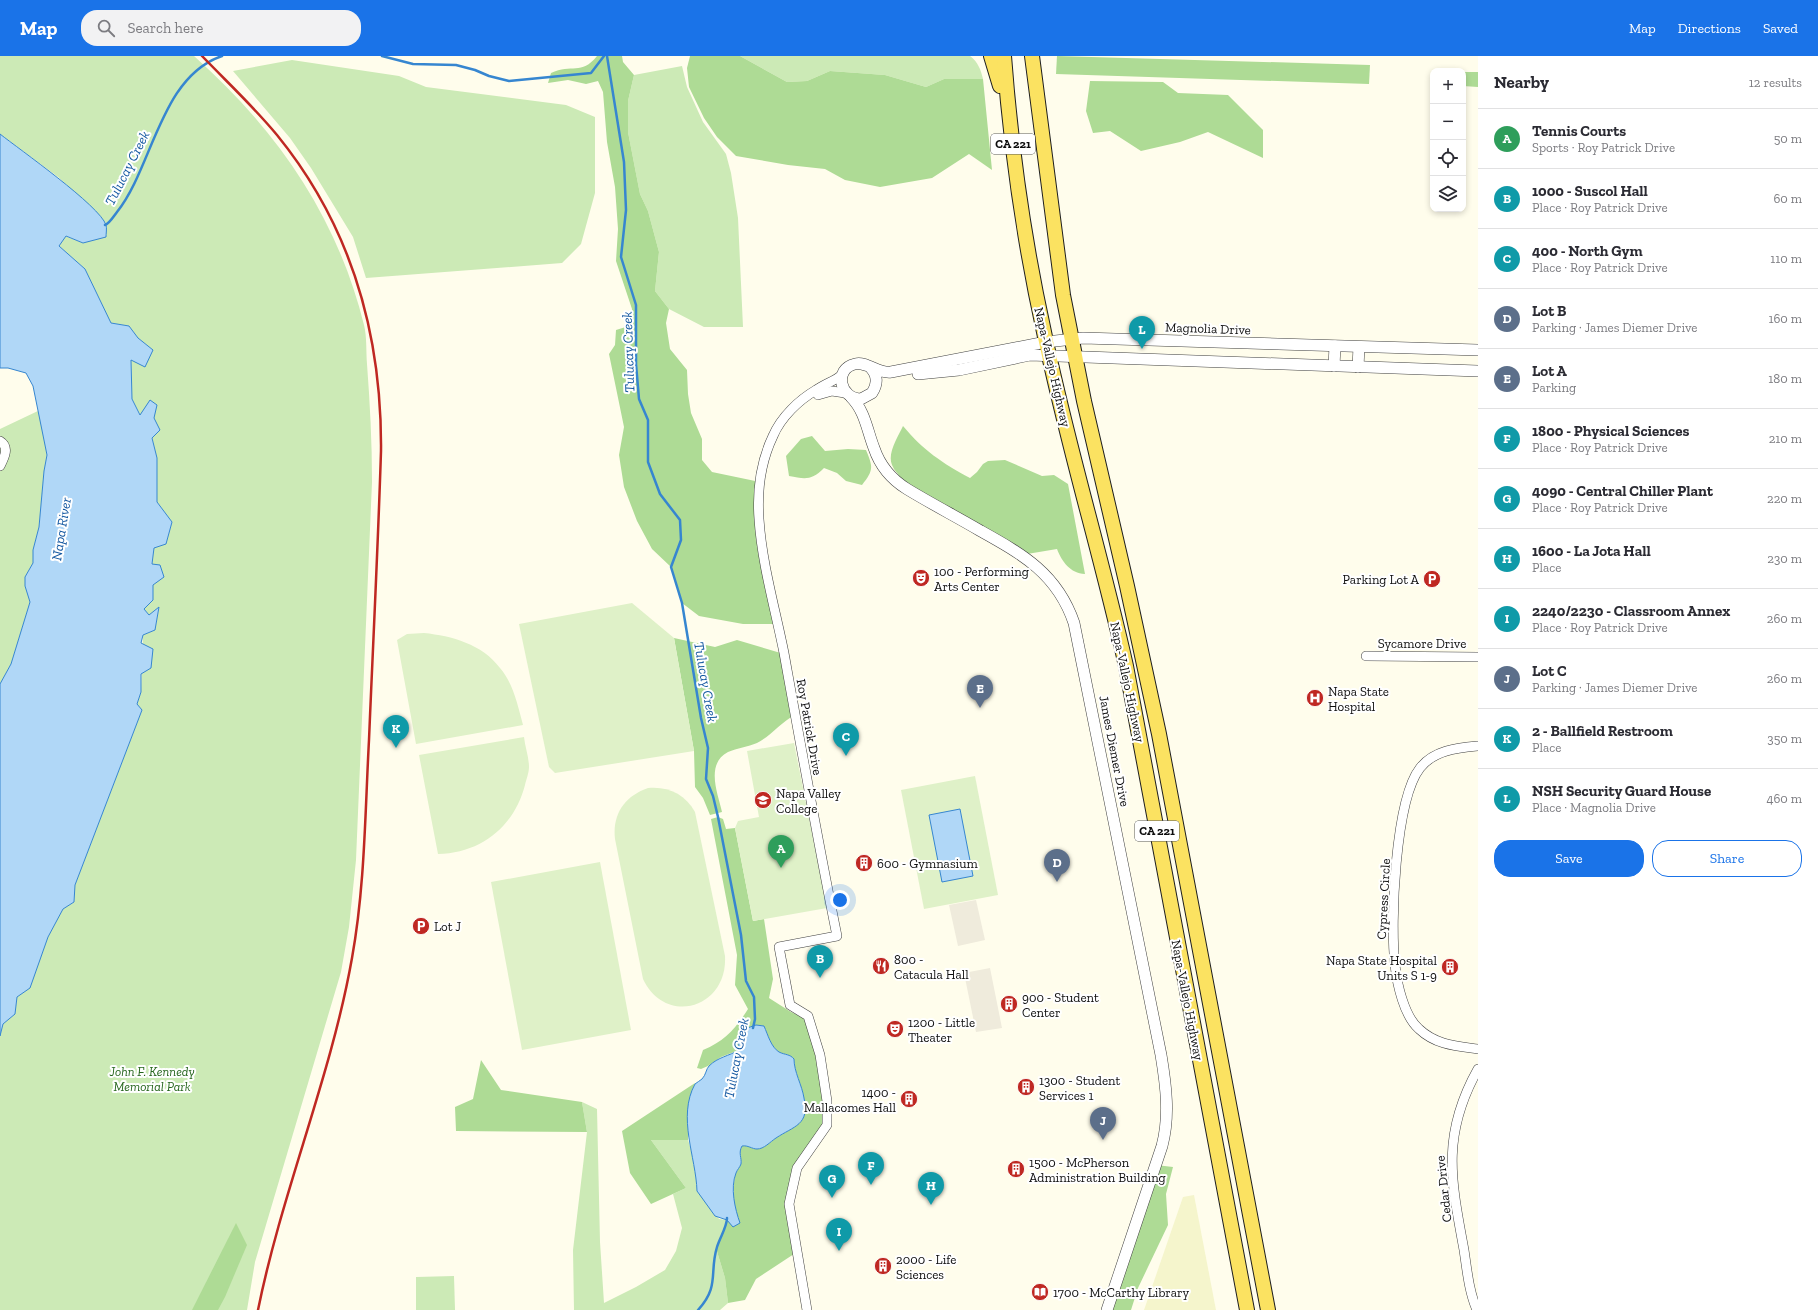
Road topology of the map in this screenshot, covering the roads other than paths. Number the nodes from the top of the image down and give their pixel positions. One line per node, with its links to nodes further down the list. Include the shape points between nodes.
1 (991, 56): 6 (main road)
2 (1004, 56): 6 (main road, Napa-Vallejo Highway / CA 221)
3 (1032, 56): 5 (main road, Napa-Vallejo Highway / CA 221)
4 (1038, 56): 5 (street)
5 (1037, 98): 7 (main road, Napa-Vallejo Highway / CA 221, via 1062,287)
6 (1011, 129): 9 (main road, Napa-Vallejo Highway / CA 221, via 1021,208)
7 (1073, 339): 8 (street, Magnolia Drive); 9 (street, Magnolia Drive); 14 (main road, Napa-Vallejo Highway / CA 221)
8 (1128, 339): 10 (street, Magnolia Drive); 15 (street)
9 (1046, 342): 13 (main road, Napa-Vallejo Highway / CA 221); 17 (street, Magnolia Drive, via 891,372 879,372)
10 (1335, 346): 11 (street, Magnolia Drive); 16 (street)
11 (1359, 347): 12 (street, Magnolia Drive); 18 (street)
12 (1478, 350)
13 (1049, 356): 14 (street); 21 (street, via 1030,355 958,370 909,375 886,380); 34 (main road, Napa-Vallejo Highway / CA 221, via 1126,666)
14 (1076, 356): 15 (street); 35 (main road, Napa-Vallejo Highway / CA 221, via 1158,727)
15 (1127, 358): 16 (street)
16 (1334, 366): 18 (street)
17 (870, 367): 20 (street, Magnolia Drive, via 854,364); 21 (street, via 875,375)
18 (1358, 367): 19 (street)
19 (1478, 371)
20 (842, 375): 22 (street, via 841,384); 23 (street, Roy Patrick Drive)
21 (874, 390): 22 (street, via 861,399); 24 (street, James Diemer Drive, via 868,400)
22 (848, 395): 23 (street, Roy Patrick Drive, via 828,392); 24 (street, James Diemer Drive, via 862,411)
23 (803, 400): 32 (street, Roy Patrick Drive, via 783,419 769,444 760,482 759,518 764,562 782,642 837,936 779,947 790,1005 808,1016 820,1055 827,1101 827,1125 797,1168 789,1204)
24 (868, 428): 33 (street, James Diemer Drive, via 876,454 886,472 894,480 1030,561 1054,584 1074,623 1160,1048 1167,1097 1166,1128 1162,1146)
25 (0, 441): 26 (street, via 3,442 5,449 5,457)
26 (0, 466)
27 (1366, 656): 28 (street, Sycamore Drive)
28 (1478, 657)
29 (1478, 746): 30 (street, Cypress Circle, via 1454,748 1435,755 1420,767 1411,786 1398,844 1393,936 1400,993 1418,1028 1437,1042)
30 (1478, 1049)
31 (1478, 1070): 36 (street, Cedar Drive, via 1458,1110 1451,1164 1460,1232)
32 (807, 1310)
33 (1107, 1310)
34 (1247, 1310)
35 (1268, 1310)
36 (1477, 1310)

